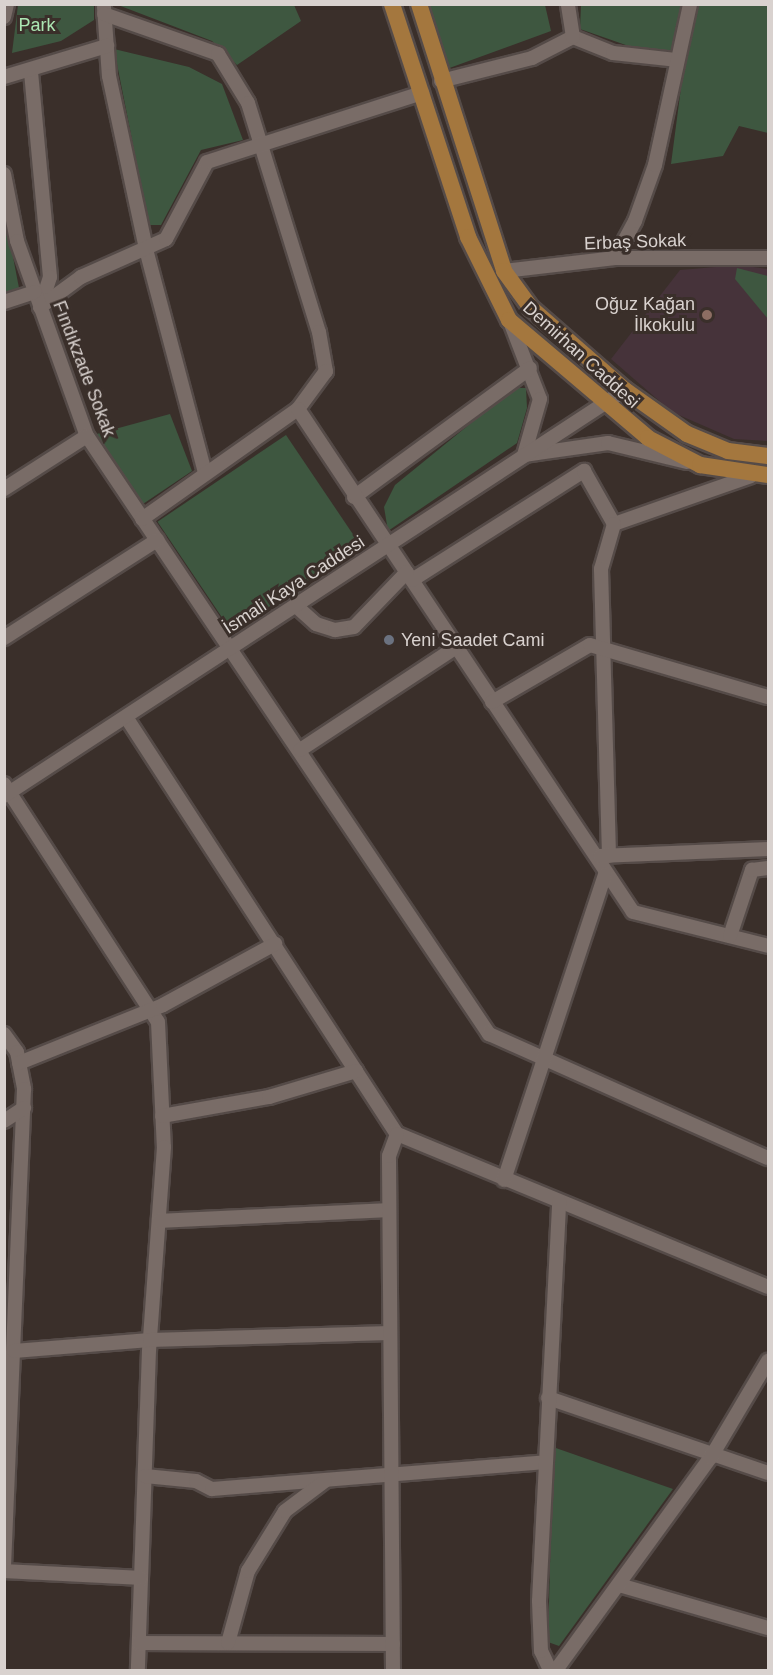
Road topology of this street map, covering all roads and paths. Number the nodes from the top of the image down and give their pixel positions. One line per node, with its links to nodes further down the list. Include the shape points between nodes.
1 (7, 4): 7 (street)
2 (392, 4): 14 (main road, Demirhan Caddesi)
3 (419, 4): 13 (main road, Demirhan Caddesi)
4 (568, 4): 8 (street)
5 (690, 4): 10 (street)
6 (104, 9): 9 (street); 15 (street, via 218,54 248,103)
7 (4, 17)
8 (573, 37): 10 (street, via 613,53); 13 (street, via 532,58)
9 (107, 46): 11 (street); 17 (street)
10 (676, 60): 18 (street, via 655,165 635,221)
11 (31, 72): 12 (street); 23 (street, via 50,277)
12 (4, 77)
13 (441, 81): 20 (main road, Demirhan Caddesi)
14 (422, 93): 15 (street); 24 (main road, Demirhan Caddesi, via 468,237)
15 (260, 143): 17 (street, via 207,162 166,240); 28 (street, via 319,332 326,371)
16 (4, 174): 21 (street, Fındıkzade Sokak)
17 (147, 253): 23 (street, via 81,277); 33 (street)
18 (615, 258): 19 (street, Erbaş Sokak); 20 (street, Erbaş Sokak)
19 (768, 258)
20 (504, 271): 26 (main road, Demirhan Caddesi, via 531,308)
21 (34, 292): 22 (street); 23 (street, Fındıkzade Sokak)
22 (4, 302)
23 (40, 307): 29 (street, Fındıkzade Sokak)
24 (509, 320): 25 (street); 27 (main road, Demirhan Caddesi)
25 (530, 368): 30 (street, via 540,399); 37 (street)
26 (625, 390): 27 (street, İsmali Kaya Caddesi); 31 (main road, Demirhan Caddesi, via 687,434 728,451)
27 (603, 405): 30 (street, İsmali Kaya Caddesi); 32 (main road, Demirhan Caddesi, via 648,438)
28 (298, 409): 33 (street); 37 (street)
29 (87, 436): 36 (street); 38 (street, Fındıkzade Sokak)
30 (524, 455): 32 (street, via 608,443); 41 (street, İsmali Kaya Caddesi)
31 (768, 456)
32 (700, 465): 35 (main road, Demirhan Caddesi)
33 (205, 473): 38 (street)
34 (768, 475): 35 (main road, Demirhan Caddesi)
35 (751, 476): 39 (street)
36 (4, 489)
37 (354, 497): 41 (street)
38 (142, 519): 40 (street, Fındıkzade Sokak)
39 (614, 524): 42 (street, via 584,471); 47 (street, via 601,569)
40 (157, 540): 44 (street); 45 (street, Fındıkzade Sokak)
41 (388, 545): 42 (street); 43 (street, İsmali Kaya Caddesi)
42 (410, 576): 43 (street, via 354,627 335,630 316,624); 46 (street)
43 (296, 606): 45 (street, İsmali Kaya Caddesi)
44 (4, 638)
45 (232, 647): 50 (street, İsmali Kaya Caddesi); 51 (street, Fındıkzade Sokak)
46 (456, 647): 49 (street); 51 (street)
47 (603, 650): 48 (street); 49 (street, via 590,645); 55 (street)
48 (768, 697)
49 (492, 702): 54 (street)
50 (126, 717): 52 (street, İsmali Kaya Caddesi); 59 (street)
51 (300, 750): 63 (street, Fındıkzade Sokak, via 489,1034)
52 (6, 791): 61 (street)
53 (768, 849): 55 (street)
54 (592, 856): 55 (street); 57 (street)
55 (609, 856)
56 (768, 868): 58 (street, via 752,870)
57 (605, 874): 58 (street, via 633,912); 63 (street)
58 (730, 936): 60 (street)
59 (275, 944): 61 (street, via 163,1005); 65 (street)
60 (768, 946)
61 (150, 1006): 64 (street, via 94,1036); 67 (street, via 158,1022)
62 (4, 1034): 64 (street)
63 (542, 1061): 70 (street, Fındıkzade Sokak); 71 (street)
64 (19, 1063): 66 (street)
65 (356, 1071): 67 (street, via 269,1098); 69 (street)
66 (24, 1108): 68 (street); 74 (street)
67 (162, 1116): 75 (street)
68 (4, 1120)
69 (397, 1134): 71 (street); 73 (street, via 389,1156)
70 (768, 1158)
71 (504, 1180): 72 (street)
72 (559, 1203): 77 (street); 82 (street)
73 (389, 1210): 75 (street); 78 (street)
74 (20, 1217): 76 (street); 80 (street)
75 (159, 1221): 79 (street)
76 (4, 1223)
77 (768, 1287)
78 (390, 1333): 79 (street); 87 (street)
79 (150, 1340): 80 (street); 86 (street)
80 (14, 1351): 89 (street)
81 (768, 1361): 83 (street)
82 (548, 1398): 83 (street, via 686,1443); 84 (street)
83 (711, 1457): 85 (street); 93 (street)
84 (546, 1462): 87 (street); 100 (street, via 540,1601 541,1651)
85 (768, 1473)
86 (145, 1476): 88 (street, via 196,1481 212,1489); 92 (street)
87 (392, 1477): 88 (street); 97 (street)
88 (325, 1481): 96 (street, via 285,1511 248,1571)
89 (5, 1515): 90 (street)
90 (4, 1564)
91 (4, 1570): 92 (street)
92 (141, 1578): 95 (street)
93 (619, 1585): 94 (street); 101 (street)
94 (768, 1628)
95 (139, 1643): 96 (street); 98 (street)
96 (228, 1643): 97 (street)
97 (393, 1644): 99 (street)
98 (138, 1671)
99 (393, 1671)
100 (550, 1671)
101 (556, 1671)

